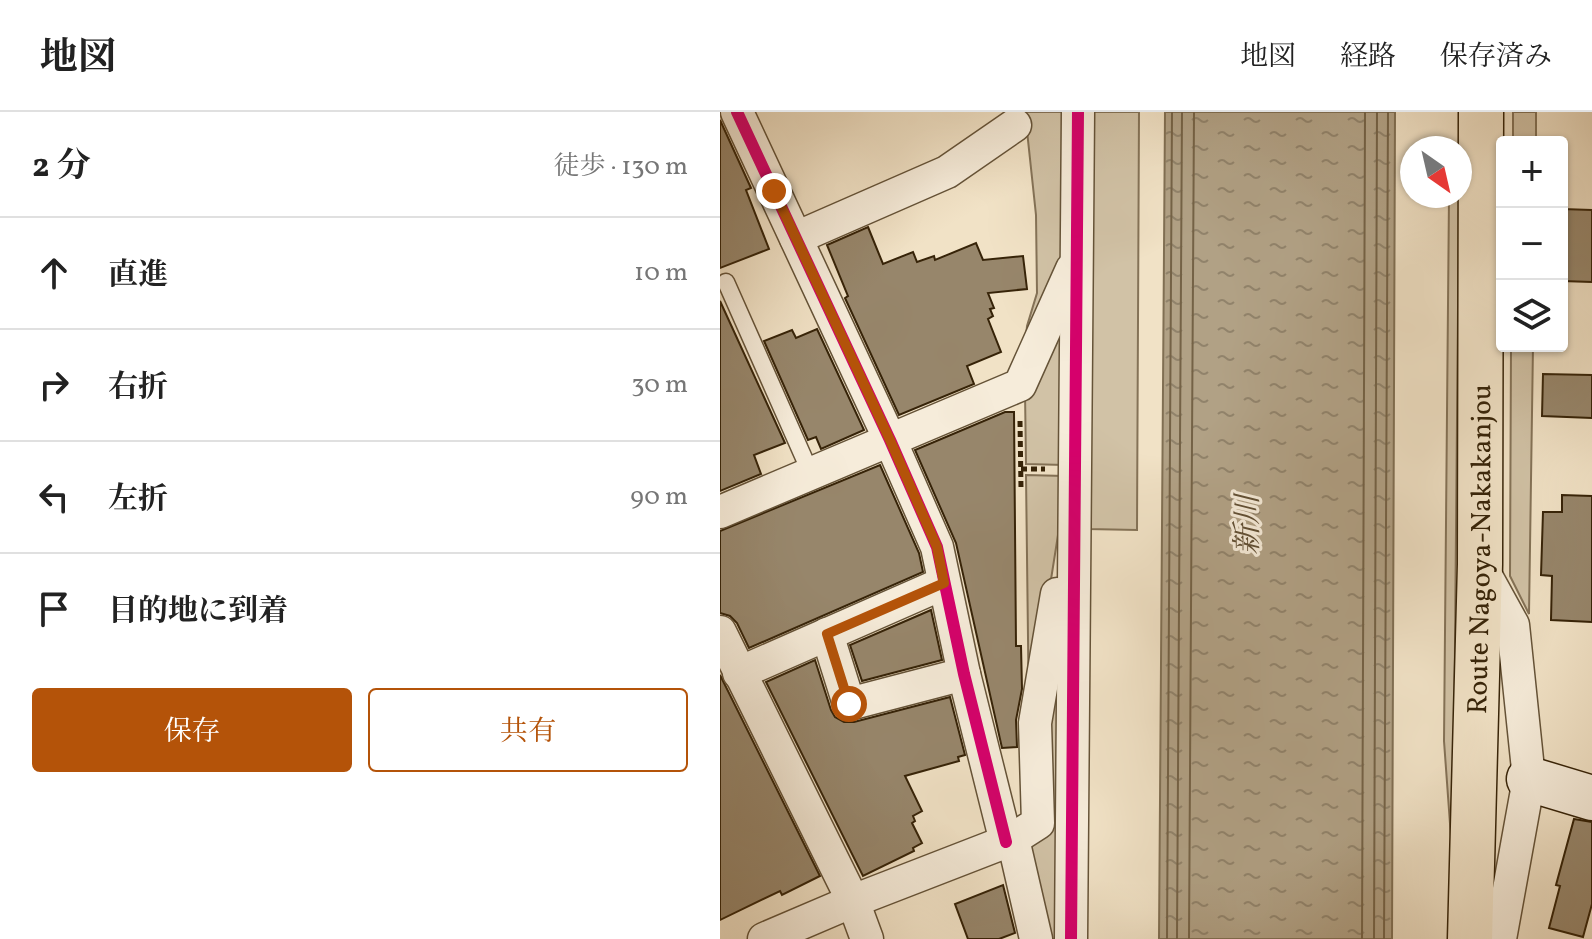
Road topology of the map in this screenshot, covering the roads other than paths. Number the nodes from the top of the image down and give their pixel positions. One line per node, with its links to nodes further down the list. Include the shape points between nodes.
1 (737, 112): 5 (street)
2 (1078, 112): 6 (street)
3 (1481, 112): 12 (main road, Route Nagoya-Nakakanjou)
4 (1015, 125): 5 (street, via 947,172)
5 (796, 238): 8 (street)
6 (1076, 261): 8 (street, via 1020,385); 10 (street)
7 (726, 282): 9 (lane)
8 (890, 440): 9 (street); 13 (street, via 937,547)
9 (811, 474): 11 (street)
10 (1073, 500): 20 (street, via 1035,723 1038,823); 25 (street)
11 (720, 512)
12 (1480, 564): 18 (street, via 1513,625); 26 (main road, Route Nagoya-Nakakanjou)
13 (944, 583): 15 (street); 17 (street)
14 (720, 632): 16 (street)
15 (827, 634): 16 (street); 17 (street, via 849,704)
16 (739, 673): 21 (street)
17 (964, 674): 20 (street)
18 (1529, 779): 19 (street); 27 (street)
19 (1592, 798)
20 (1010, 840): 21 (street); 24 (street)
21 (853, 901): 22 (street); 23 (street)
22 (764, 939)
23 (867, 939)
24 (1036, 939)
25 (1071, 939)
26 (1470, 939)
27 (1500, 939)

